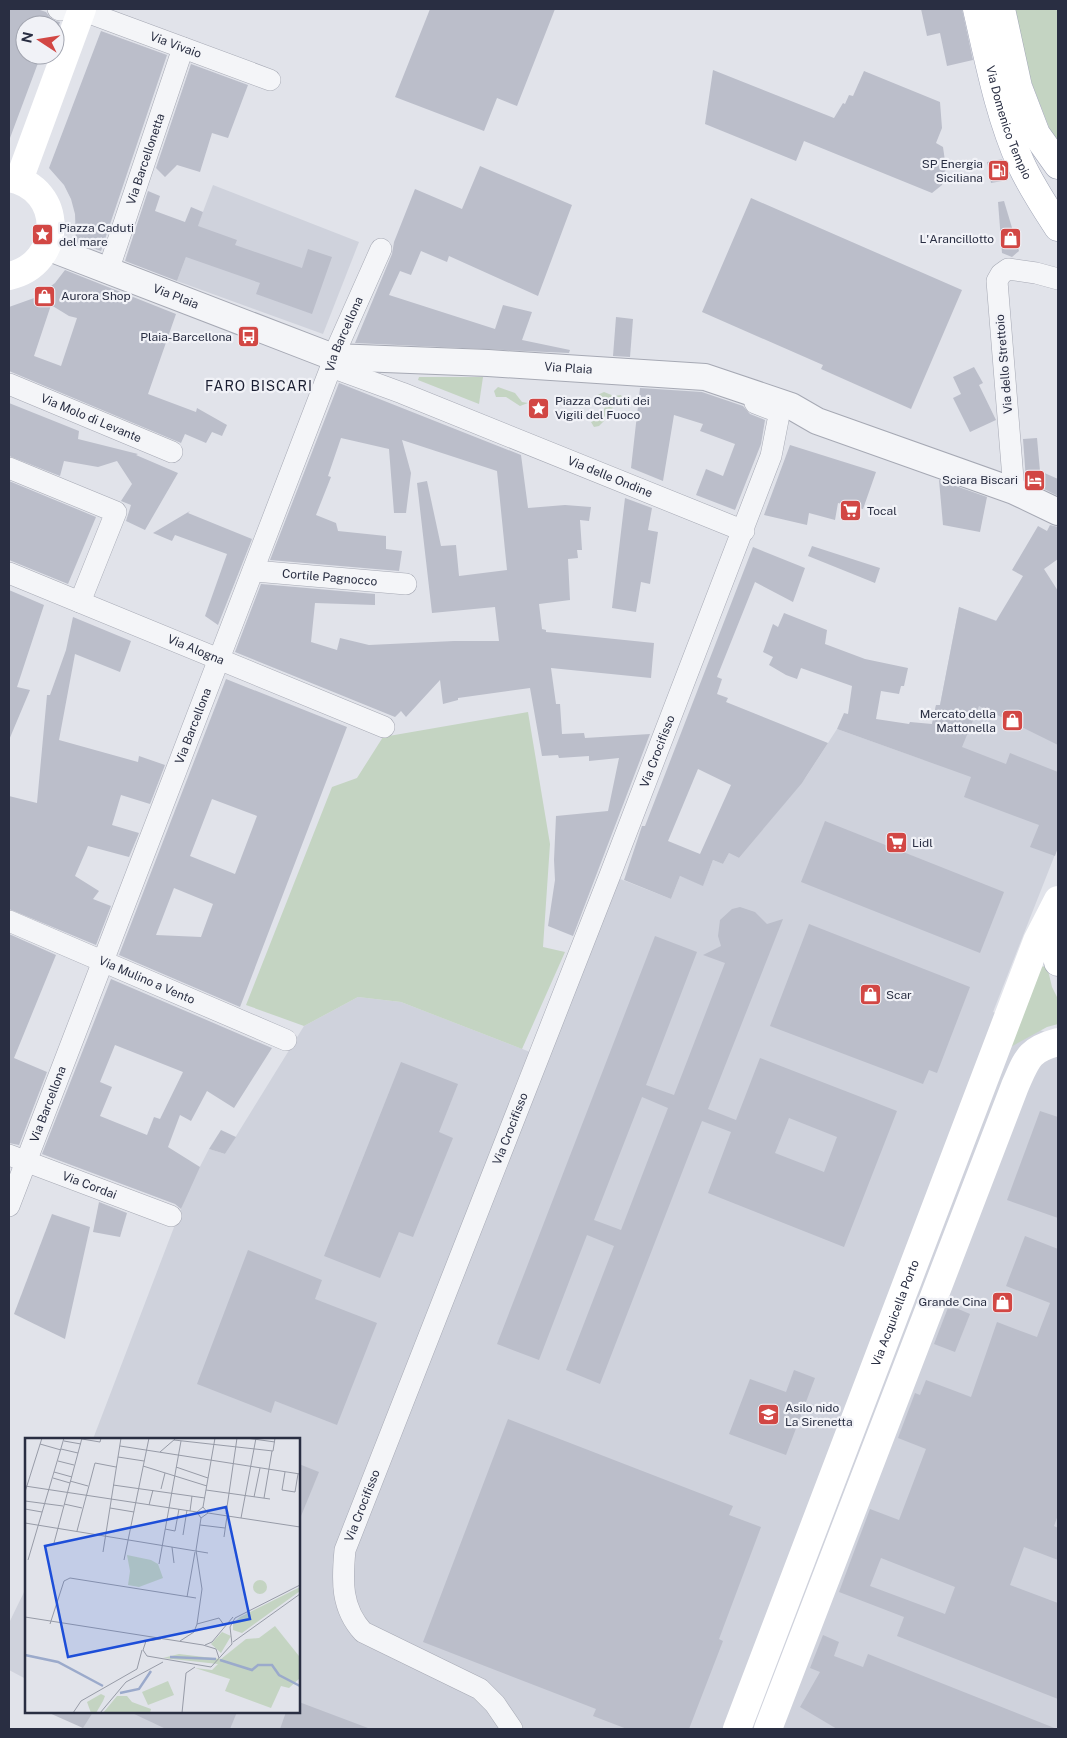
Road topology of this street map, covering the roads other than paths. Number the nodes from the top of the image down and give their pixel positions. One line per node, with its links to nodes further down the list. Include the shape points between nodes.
1 (70, 9): 4 (street, Via Vivaio); 7 (main road)
2 (977, 9): 8 (main road, Via Domenico Tempio, via 996,95 1008,130 1028,178)
3 (1001, 9): 6 (main road, Via Domenico Tempio, via 1018,87 1036,134)
4 (183, 48): 5 (street, Via Vivaio); 11 (street, Via Barcellonetta)
5 (270, 80)
6 (1058, 165)
7 (18, 171): 9 (main road, via 47,208 51,227)
8 (1058, 227)
9 (47, 247): 11 (street, Via Plaia); 14 (main road, via 31,267)
10 (381, 249): 17 (street, Via Barcellona)
11 (108, 270): 17 (street, Via Plaia)
12 (1058, 270): 13 (street)
13 (1036, 273): 15 (street); 25 (street, Via dello Strettoio, via 1008,269 997,281)
14 (9, 276)
15 (1058, 279)
16 (413, 360): 17 (street, Via Plaia); 19 (street, Via Plaia, via 705,377); 20 (street, via 404,365 396,377)
17 (332, 362): 20 (street, Via delle Ondine); 28 (street, Via Barcellona)
18 (9, 384): 22 (street, Via Molo di Levante)
19 (726, 384): 21 (street, Via Plaia, via 791,406); 23 (street, via 738,397 776,411 779,416)
20 (402, 393): 27 (street, Via delle Ondine)
21 (817, 421): 23 (street, via 793,421); 25 (street, Via Plaia)
22 (172, 452)
23 (771, 456): 27 (street, Via Crocifisso)
24 (9, 468): 31 (street, via 116,512)
25 (1014, 491): 26 (street, Via Plaia)
26 (1058, 512)
27 (744, 531): 52 (street, Via Crocifisso, via 345,1550 343,1591 347,1609 363,1632 480,1689)
28 (254, 571): 30 (street, Cortile Pagnocco); 32 (street, Via Barcellona)
29 (9, 574): 31 (street, Via Alogna)
30 (406, 584)
31 (80, 602): 32 (street, Via Alogna)
32 (219, 659): 33 (street, Via Alogna); 37 (street, Via Barcellona)
33 (384, 727)
34 (1058, 900): 44 (main road, Via Acquicella Porto, via 1037,941)
35 (9, 921): 37 (street, Via Mulino a Vento)
36 (1058, 924): 38 (main road)
37 (104, 962): 39 (street, Via Mulino a Vento); 41 (street, Via Barcellona)
38 (1058, 962)
39 (286, 1040)
40 (1058, 1042): 45 (main road, via 1045,1045 1028,1056)
41 (17, 1158): 42 (street, Via Barcellona); 43 (street, Via Cordai)
42 (9, 1206)
43 (171, 1216)
44 (934, 1217): 45 (main road); 46 (main road, Via Acquicella Porto)
45 (961, 1228): 47 (main road)
46 (886, 1341): 47 (main road); 48 (main road, Via Acquicella Porto)
47 (913, 1352): 49 (main road)
48 (808, 1545): 49 (main road); 50 (main road, Via Acquicella Porto)
49 (835, 1555): 51 (main road)
50 (783, 1611): 51 (main road); 53 (main road, Via Acquicella Porto)
51 (810, 1621): 54 (main road)
52 (512, 1729)
53 (737, 1729)
54 (768, 1729)

